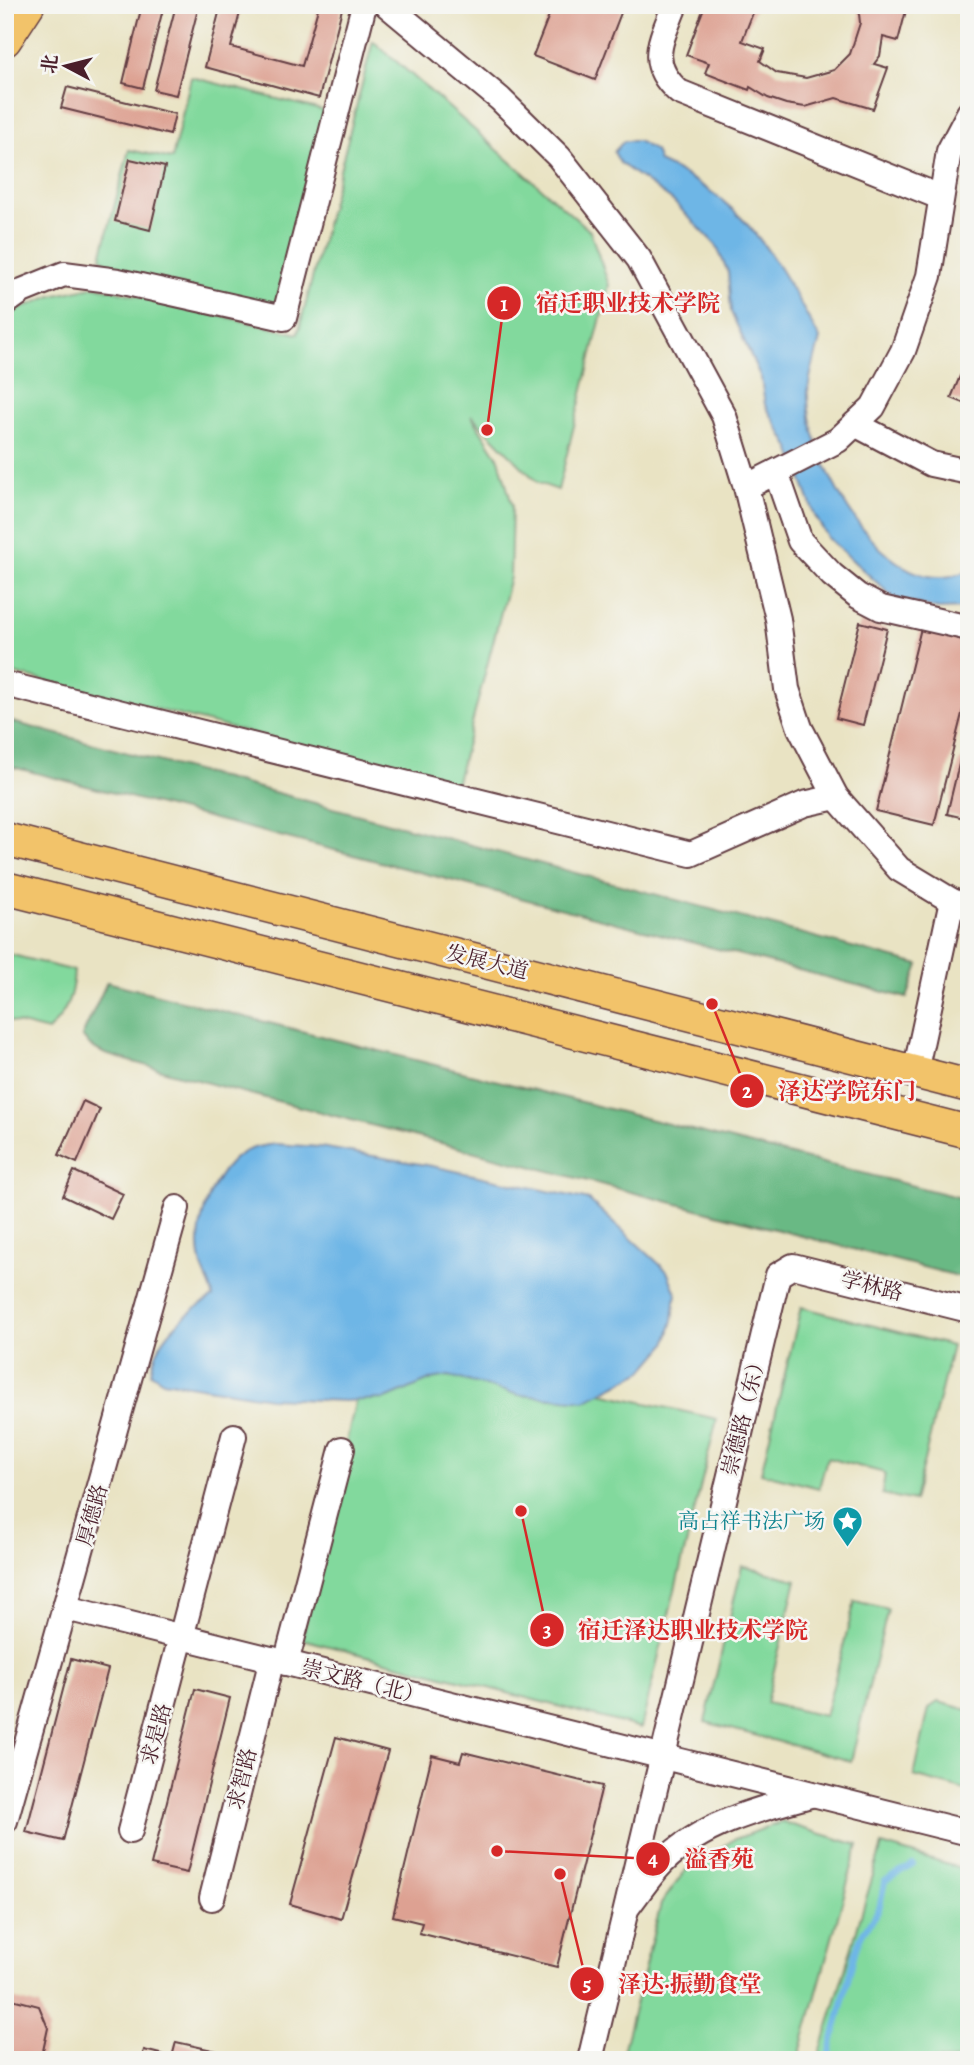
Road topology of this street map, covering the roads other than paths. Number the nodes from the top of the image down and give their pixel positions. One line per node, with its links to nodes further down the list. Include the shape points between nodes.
1 (28, 5): 5 (main road)
2 (364, 5): 8 (lane, via 284,318 118,281 64,274)
3 (387, 5): 12 (lane, via 500,99 559,157 639,259 724,416)
4 (675, 5): 7 (lane, via 658,59 664,79 679,92)
5 (5, 40)
6 (969, 113): 7 (lane, via 949,151)
7 (940, 197): 9 (lane, via 929,276 903,351 873,407)
8 (5, 303)
9 (855, 424): 10 (lane, via 838,440); 11 (lane, via 931,464)
10 (776, 472): 12 (lane); 13 (lane, via 800,541 832,575 881,608)
11 (969, 472)
12 (746, 487): 15 (lane, via 778,619 787,689 800,728)
13 (969, 628)
14 (5, 684): 15 (lane, via 691,854 804,804)
15 (836, 797): 18 (lane, via 899,869)
16 (5, 839): 19 (main road, 发展大道)
17 (5, 888): 21 (main road)
18 (960, 905): 19 (lane)
19 (915, 1072): 20 (main road, 发展大道)
20 (969, 1086)
21 (969, 1132)
22 (177, 1209): 27 (lane, 厚德路)
23 (778, 1275): 24 (lane, 学林路, via 793,1266); 30 (lane, 崇德路（东）)
24 (969, 1310)
25 (234, 1436): 28 (lane, 求是路)
26 (342, 1449): 29 (lane, 求智路)
27 (66, 1608): 28 (lane, 崇文路（北）); 32 (lane, 厚德路)
28 (181, 1637): 29 (lane, 崇文路（北）); 33 (lane, 求是路)
29 (279, 1661): 30 (lane, 崇文路（北）); 35 (lane, 求智路)
30 (661, 1756): 31 (lane, 崇文路（北）); 36 (lane, 崇德路（东）)
31 (814, 1794): 34 (lane, 崇文路（北）); 36 (lane, via 740,1813 694,1840 663,1862)
32 (5, 1821)
33 (130, 1831)
34 (969, 1833)
35 (212, 1898)
36 (624, 1911): 37 (lane, 崇德路（东）)
37 (590, 2060)

